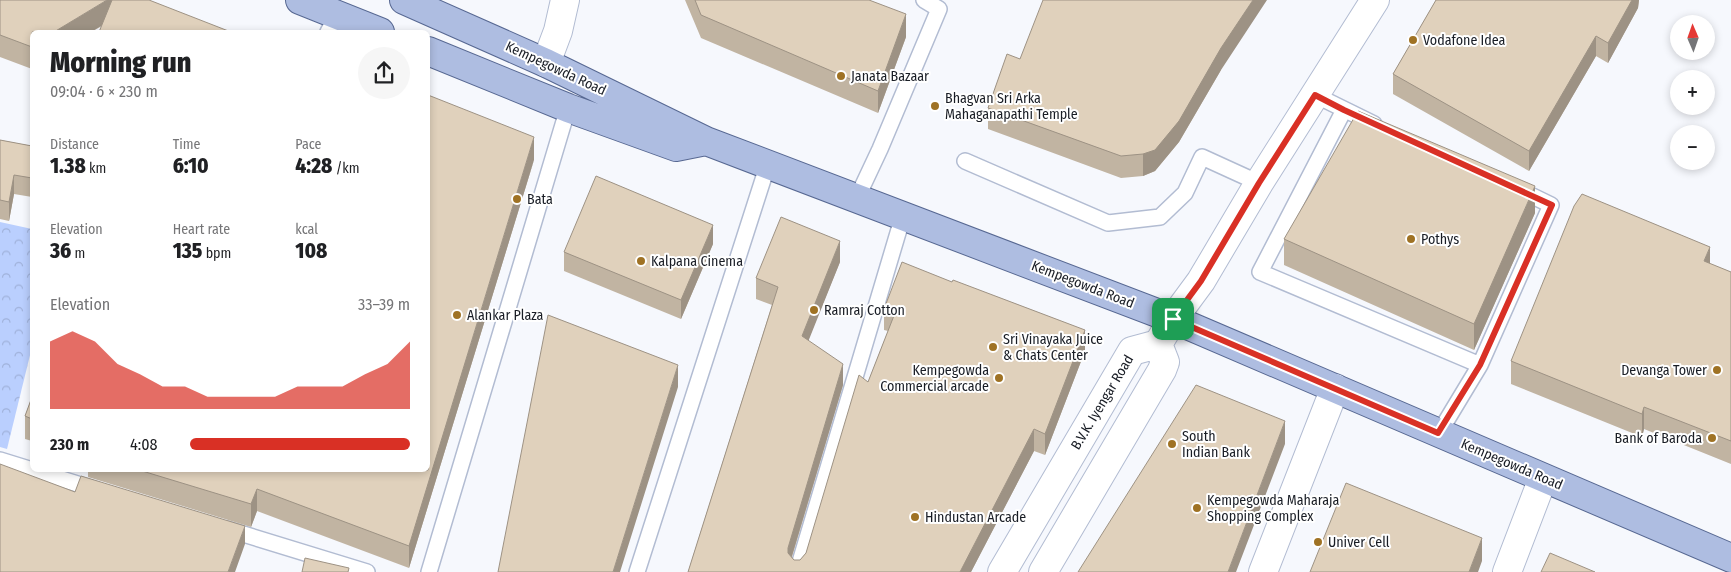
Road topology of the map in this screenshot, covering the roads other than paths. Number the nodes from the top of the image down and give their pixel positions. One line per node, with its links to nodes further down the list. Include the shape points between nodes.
1 (300, 0): 6 (main road)
2 (404, 0): 9 (main road, Kempegowda Road)
3 (565, 0): 9 (street)
4 (924, 0): 19 (lane, via 938,9)
5 (1375, 0): 10 (street)
6 (333, 24): 7 (main road)
7 (368, 30)
8 (430, 53): 11 (main road, Kempegowda Road)
9 (546, 63): 14 (main road, Kempegowda Road)
10 (1315, 95): 12 (lane); 17 (street)
11 (568, 108): 14 (main road, Kempegowda Road, via 676,147); 34 (lane)
12 (1344, 110): 13 (lane); 23 (lane, via 1260,272)
13 (1389, 131)
14 (706, 141): 16 (main road, Kempegowda Road)
15 (965, 161): 17 (lane, via 1108,223 1160,217 1185,193 1202,157)
16 (768, 164): 19 (main road, Kempegowda Road); 35 (lane)
17 (1259, 183): 21 (street, via 1201,281)
18 (1506, 184): 23 (lane, via 1552,205)
19 (857, 198): 20 (main road, Kempegowda Road)
20 (903, 216): 21 (main road, Kempegowda Road); 36 (lane)
21 (1173, 319): 22 (street); 24 (main road, Kempegowda Road)
22 (1158, 344): 37 (street, B.V.K. Iyengar Road, via 1132,351 1129,355); 38 (street, via 1164,362 1162,370)
23 (1480, 365): 25 (lane)
24 (1335, 388): 25 (main road, Kempegowda Road); 39 (street)
25 (1438, 433): 29 (main road, Kempegowda Road)
26 (0, 460): 27 (lane)
27 (30, 469)
28 (39, 472): 30 (lane)
29 (1542, 478): 32 (main road, Kempegowda Road); 40 (street)
30 (113, 495)
31 (216, 526): 33 (lane)
32 (1731, 558)
33 (367, 572)
34 (429, 572)
35 (637, 572)
36 (796, 572)
37 (1002, 572)
38 (1042, 572)
39 (1263, 572)
40 (1506, 572)

